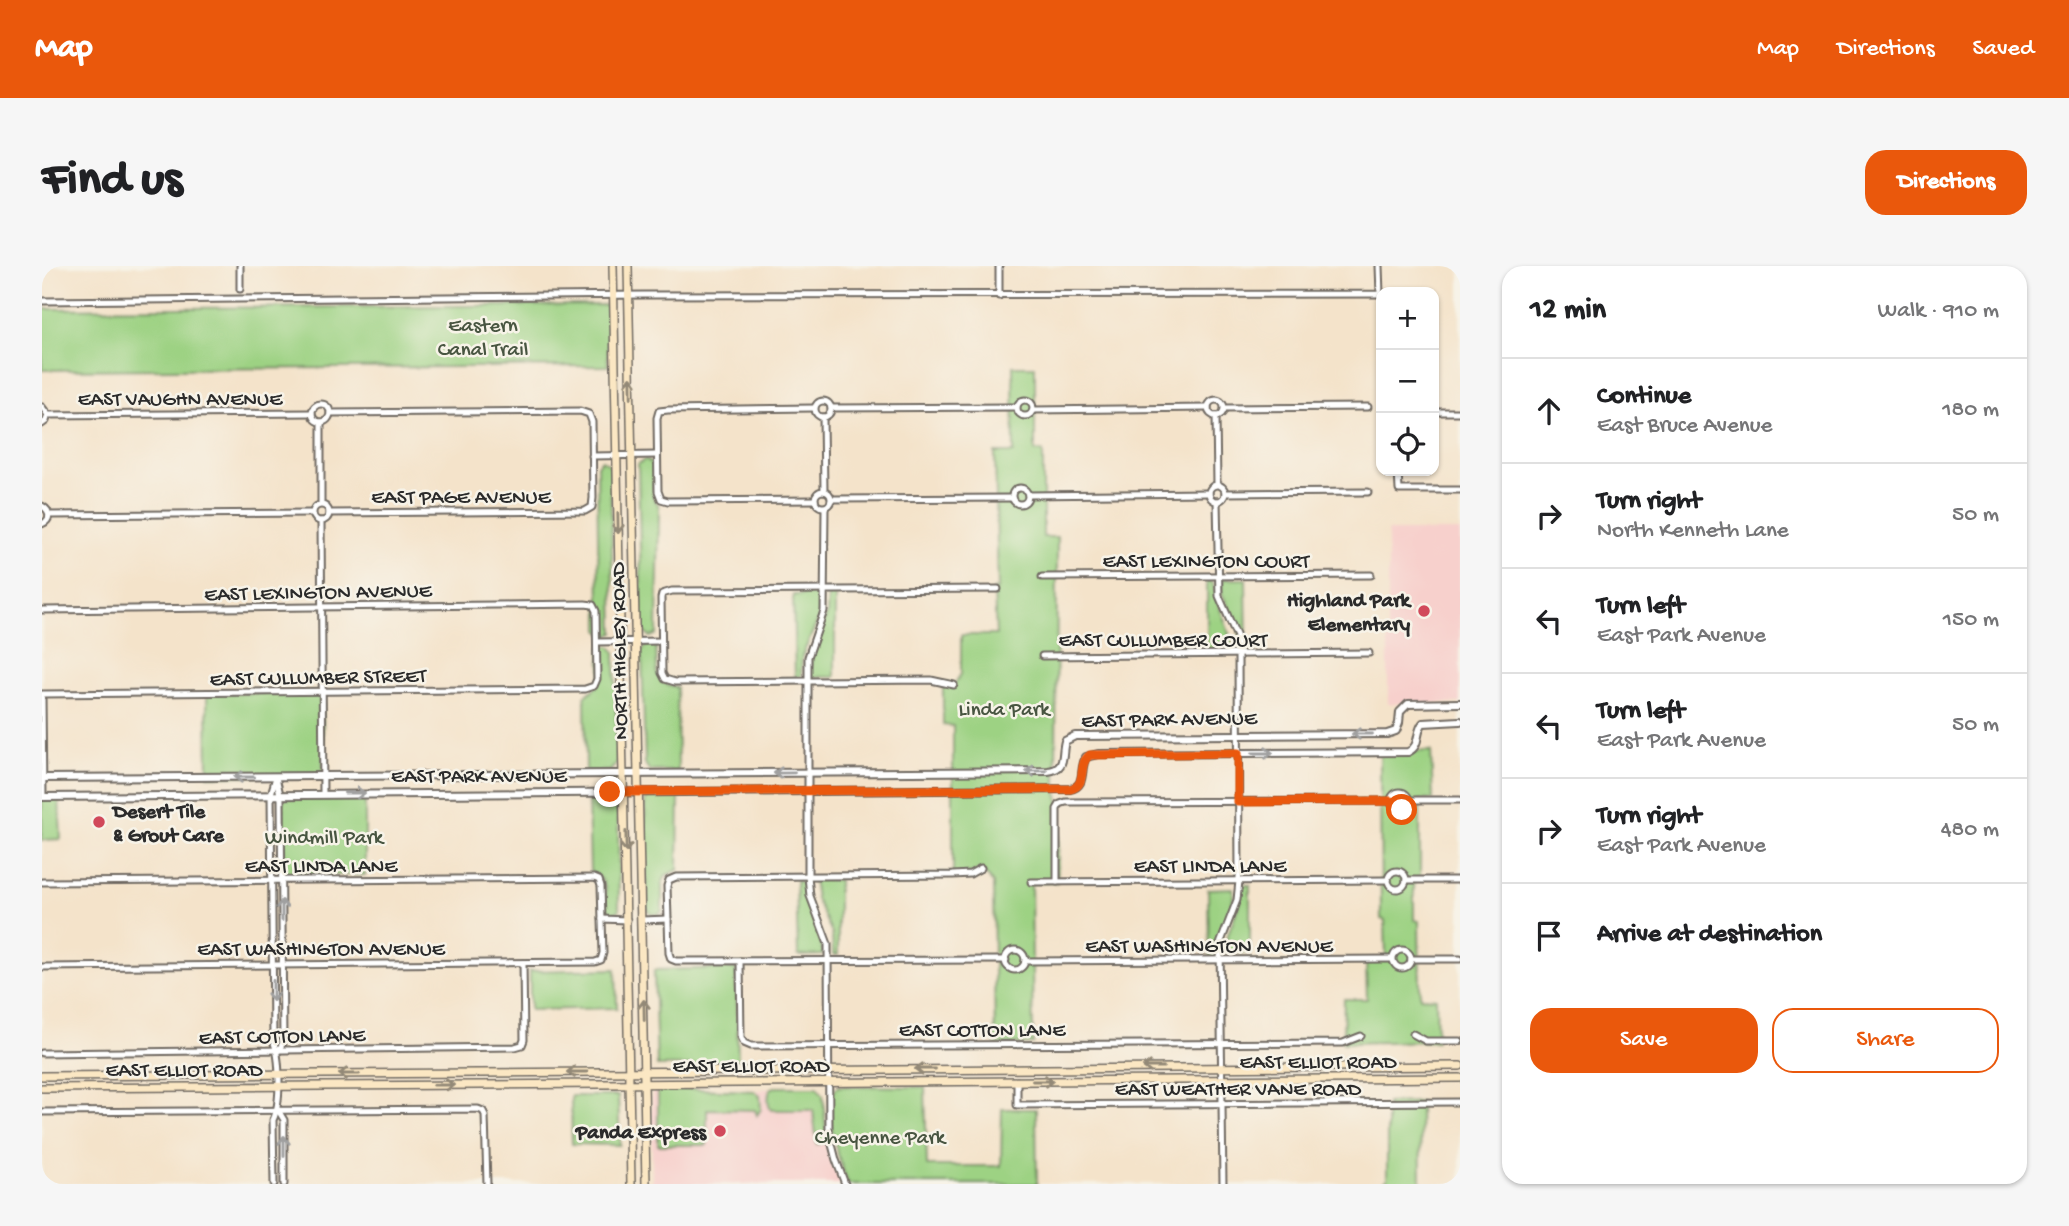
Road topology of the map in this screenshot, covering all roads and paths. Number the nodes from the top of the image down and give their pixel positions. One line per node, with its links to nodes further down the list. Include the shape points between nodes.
1 (240, 266): 7 (street)
2 (613, 266): 11 (main road, NORTH HIGLEY ROAD)
3 (628, 266): 9 (main road, NORTH HIGLEY ROAD)
4 (999, 266): 10 (street)
5 (1379, 266): 6 (street)
6 (1380, 287)
7 (240, 289)
8 (1376, 294): 10 (street)
9 (629, 296): 10 (street); 11 (street); 31 (main road, NORTH HIGLEY ROAD, one-way to 9)
10 (999, 296)
11 (614, 297): 12 (street); 30 (main road, NORTH HIGLEY ROAD)
12 (42, 301)
13 (42, 407): 25 (street, EAST VAUGHN AVENUE)
14 (1017, 407): 17 (street); 20 (street, via 1024,416); 20 (street, via 1028,400)
15 (1368, 407): 19 (street)
16 (814, 408): 17 (street, via 823,401); 27 (street); 32 (street, via 659,411)
17 (831, 408): 27 (street)
18 (1208, 408): 19 (street, via 1217,400); 20 (street); 26 (street)
19 (1225, 408): 26 (street)
20 (1033, 410)
21 (1439, 412): 22 (street)
22 (1460, 412)
23 (312, 413): 24 (street, EAST VAUGHN AVENUE, via 322,405); 25 (street, EAST VAUGHN AVENUE); 28 (street, EAST VAUGHN AVENUE)
24 (330, 413): 28 (street); 33 (street, EAST VAUGHN AVENUE, via 580,411 589,414 592,422)
25 (48, 415): 29 (street, EAST VAUGHN AVENUE)
26 (1216, 416): 35 (street)
27 (823, 417): 37 (street)
28 (321, 422): 46 (street)
29 (42, 424)
30 (617, 455): 31 (street); 33 (street); 61 (main road, NORTH HIGLEY ROAD, one-way to 61)
31 (632, 455): 32 (street); 62 (main road, NORTH HIGLEY ROAD)
32 (657, 455): 44 (street, via 658,491 668,502)
33 (592, 456): 50 (street, EAST PAGE AVENUE, via 592,507 585,511)
34 (1398, 476): 36 (street, via 1399,490)
35 (1217, 484): 39 (street); 40 (street)
36 (1460, 490)
37 (824, 491): 43 (street); 44 (street)
38 (1368, 492): 40 (street)
39 (1209, 493): 41 (street); 45 (street)
40 (1225, 493): 45 (street)
41 (1028, 495): 42 (street, via 1021,504); 42 (street, via 1018,488)
42 (1012, 498): 43 (street)
43 (832, 499): 48 (street)
44 (815, 500): 48 (street)
45 (1217, 501): 55 (street)
46 (321, 505): 49 (street); 50 (street)
47 (42, 506): 51 (street)
48 (825, 508): 58 (street)
49 (312, 513): 51 (street); 52 (street)
50 (329, 513): 52 (street)
51 (49, 515): 53 (street)
52 (321, 522): 59 (street)
53 (42, 524)
54 (1371, 575): 55 (street, EAST LEXINGTON COURT)
55 (1217, 576): 56 (street, EAST LEXINGTON COURT); 66 (street)
56 (1042, 577)
57 (998, 589): 58 (street)
58 (825, 590): 63 (street, via 672,591 663,594); 68 (street, via 824,611 808,657)
59 (322, 607): 60 (street, EAST LEXINGTON AVENUE); 64 (street, EAST LEXINGTON AVENUE, via 593,605); 70 (street)
60 (42, 610)
61 (621, 641): 62 (street); 64 (street); 77 (main road, NORTH HIGLEY ROAD)
62 (636, 641): 63 (street); 78 (main road, NORTH HIGLEY ROAD)
63 (661, 641): 68 (street, via 662,673 675,682)
64 (597, 642): 70 (street, EAST CULLUMBER STREET, via 597,679 594,686 585,688)
65 (1368, 653): 66 (street, EAST CULLUMBER COURT)
66 (1238, 655): 67 (street, EAST CULLUMBER COURT); 74 (street)
67 (1042, 656)
68 (807, 681): 69 (street, via 931,680); 76 (street)
69 (954, 685)
70 (323, 692): 71 (street, EAST CULLUMBER STREET); 79 (street)
71 (42, 695): 81 (street)
72 (1460, 703): 74 (street, EAST PARK AVENUE, one-way to 74, via 1408,704 1400,712 1398,727 1387,734)
73 (1460, 721): 75 (street, EAST PARK AVENUE, one-way to 73, via 1408,752 1417,744 1423,723)
74 (1238, 735): 75 (street); 76 (street, EAST PARK AVENUE, one-way to 76, via 1075,736 1065,741 1062,764 1048,771)
75 (1238, 753): 82 (street, EAST PARK AVENUE, via 1090,755 1083,762 1080,783 1070,789); 92 (street)
76 (808, 772): 78 (street, EAST PARK AVENUE, one-way to 78); 82 (street)
77 (624, 774): 78 (street, EAST PARK AVENUE); 79 (street, EAST PARK AVENUE); 83 (main road, NORTH HIGLEY ROAD)
78 (639, 774): 84 (main road, NORTH HIGLEY ROAD)
79 (323, 776): 80 (street, EAST PARK AVENUE); 85 (street)
80 (276, 777): 81 (street, EAST PARK AVENUE, one-way to 81); 86 (street); 87 (street)
81 (42, 778): 88 (street)
82 (807, 790): 84 (street, EAST PARK AVENUE); 94 (street)
83 (625, 792): 84 (street, EAST PARK AVENUE); 85 (street, EAST PARK AVENUE, one-way to 83); 106 (main road, NORTH HIGLEY ROAD, one-way to 106)
84 (639, 792): 107 (main road, NORTH HIGLEY ROAD)
85 (323, 793): 87 (street, EAST PARK AVENUE)
86 (271, 794): 87 (street, EAST PARK AVENUE); 88 (street, EAST PARK AVENUE); 98 (street)
87 (281, 794): 99 (street)
88 (43, 797)
89 (1409, 800): 90 (street); 91 (street, via 1398,792); 91 (street, via 1402,810)
90 (1460, 800)
91 (1391, 801): 92 (street)
92 (1238, 802): 100 (street); 103 (street, via 1060,804 1056,809)
93 (981, 868): 94 (street, via 970,874)
94 (808, 876): 105 (street, via 676,877 668,880); 111 (street)
95 (1388, 880): 96 (street, EAST LINDA LANE, via 1396,889); 96 (street, EAST LINDA LANE, via 1399,871); 100 (street, EAST LINDA LANE)
96 (1406, 880): 97 (street, EAST LINDA LANE)
97 (1460, 880)
98 (272, 881): 99 (street, EAST LINDA LANE); 101 (street, EAST LINDA LANE); 117 (street)
99 (282, 881): 104 (street, EAST LINDA LANE, via 599,880); 118 (street, one-way to 99)
100 (1239, 881): 103 (street, EAST LINDA LANE); 113 (street, via 1237,900 1220,944)
101 (42, 882)
102 (1031, 882): 103 (street, EAST LINDA LANE)
103 (1057, 882)
104 (602, 919): 106 (street); 116 (street, EAST WASHINGTON AVENUE, via 601,960)
105 (668, 919): 107 (street); 114 (street, EAST WASHINGTON AVENUE, via 671,959)
106 (627, 920): 129 (main road, NORTH HIGLEY ROAD)
107 (642, 920): 132 (main road, NORTH HIGLEY ROAD, one-way to 107)
108 (1392, 959): 109 (street, EAST WASHINGTON AVENUE, via 1402,968); 109 (street, EAST WASHINGTON AVENUE, via 1396,951 1403,950); 113 (street, EAST WASHINGTON AVENUE)
109 (1410, 959): 110 (street, EAST WASHINGTON AVENUE)
110 (1460, 959)
111 (828, 960): 112 (street, EAST WASHINGTON AVENUE); 114 (street, EAST WASHINGTON AVENUE); 124 (street)
112 (1006, 960): 115 (street, EAST WASHINGTON AVENUE, via 1014,970); 115 (street, EAST WASHINGTON AVENUE, via 1014,951 1022,953)
113 (1220, 960): 115 (street, EAST WASHINGTON AVENUE); 123 (street)
114 (740, 961): 124 (street, EAST COTTON LANE, via 744,1043)
115 (1025, 961)
116 (523, 962): 118 (street, EAST WASHINGTON AVENUE); 125 (street, EAST COTTON LANE, via 524,1040 515,1048)
117 (272, 965): 118 (street, EAST WASHINGTON AVENUE); 119 (street, EAST WASHINGTON AVENUE); 125 (street, one-way to 125, via 273,1041)
118 (282, 965): 125 (street, via 283,1043)
119 (42, 967)
120 (1413, 1034): 122 (street, via 1426,1041)
121 (1361, 1036): 123 (street, EAST COTTON LANE, via 1343,1043)
122 (1460, 1041)
123 (1221, 1043): 124 (street, EAST COTTON LANE); 130 (street)
124 (828, 1046): 128 (street)
125 (278, 1051): 126 (street, EAST COTTON LANE); 134 (street)
126 (42, 1052)
127 (1460, 1066): 130 (main road, EAST ELLIOT ROAD)
128 (828, 1070): 130 (main road, EAST ELLIOT ROAD, one-way to 128); 132 (main road, EAST ELLIOT ROAD); 136 (street)
129 (631, 1072): 132 (main road, EAST ELLIOT ROAD); 134 (main road, EAST ELLIOT ROAD, one-way to 134); 137 (main road, NORTH HIGLEY ROAD)
130 (1222, 1073): 133 (main road, EAST ELLIOT ROAD); 135 (main road, EAST ELLIOT ROAD, one-way to 130); 140 (street)
131 (42, 1076): 134 (main road, EAST ELLIOT ROAD)
132 (645, 1078): 136 (main road, EAST ELLIOT ROAD); 137 (main road, EAST ELLIOT ROAD); 147 (main road, NORTH HIGLEY ROAD)
133 (1460, 1078)
134 (278, 1080): 137 (main road, EAST ELLIOT ROAD, one-way to 137); 138 (main road, EAST ELLIOT ROAD); 141 (street)
135 (1017, 1081): 136 (main road, EAST ELLIOT ROAD); 140 (street, EAST WEATHER VANE ROAD, via 1017,1105)
136 (828, 1082): 148 (street, via 830,1133)
137 (631, 1084): 146 (main road, NORTH HIGLEY ROAD)
138 (42, 1088)
139 (1460, 1102): 140 (street, EAST WEATHER VANE ROAD)
140 (1222, 1104): 149 (street)
141 (278, 1110): 142 (street); 143 (street, via 273,1120); 144 (street, one-way to 141, via 284,1120); 145 (street, via 483,1111)
142 (42, 1112)
143 (274, 1184)
144 (284, 1184)
145 (487, 1184)
146 (631, 1184)
147 (646, 1184)
148 (845, 1184)
149 (1223, 1184)

